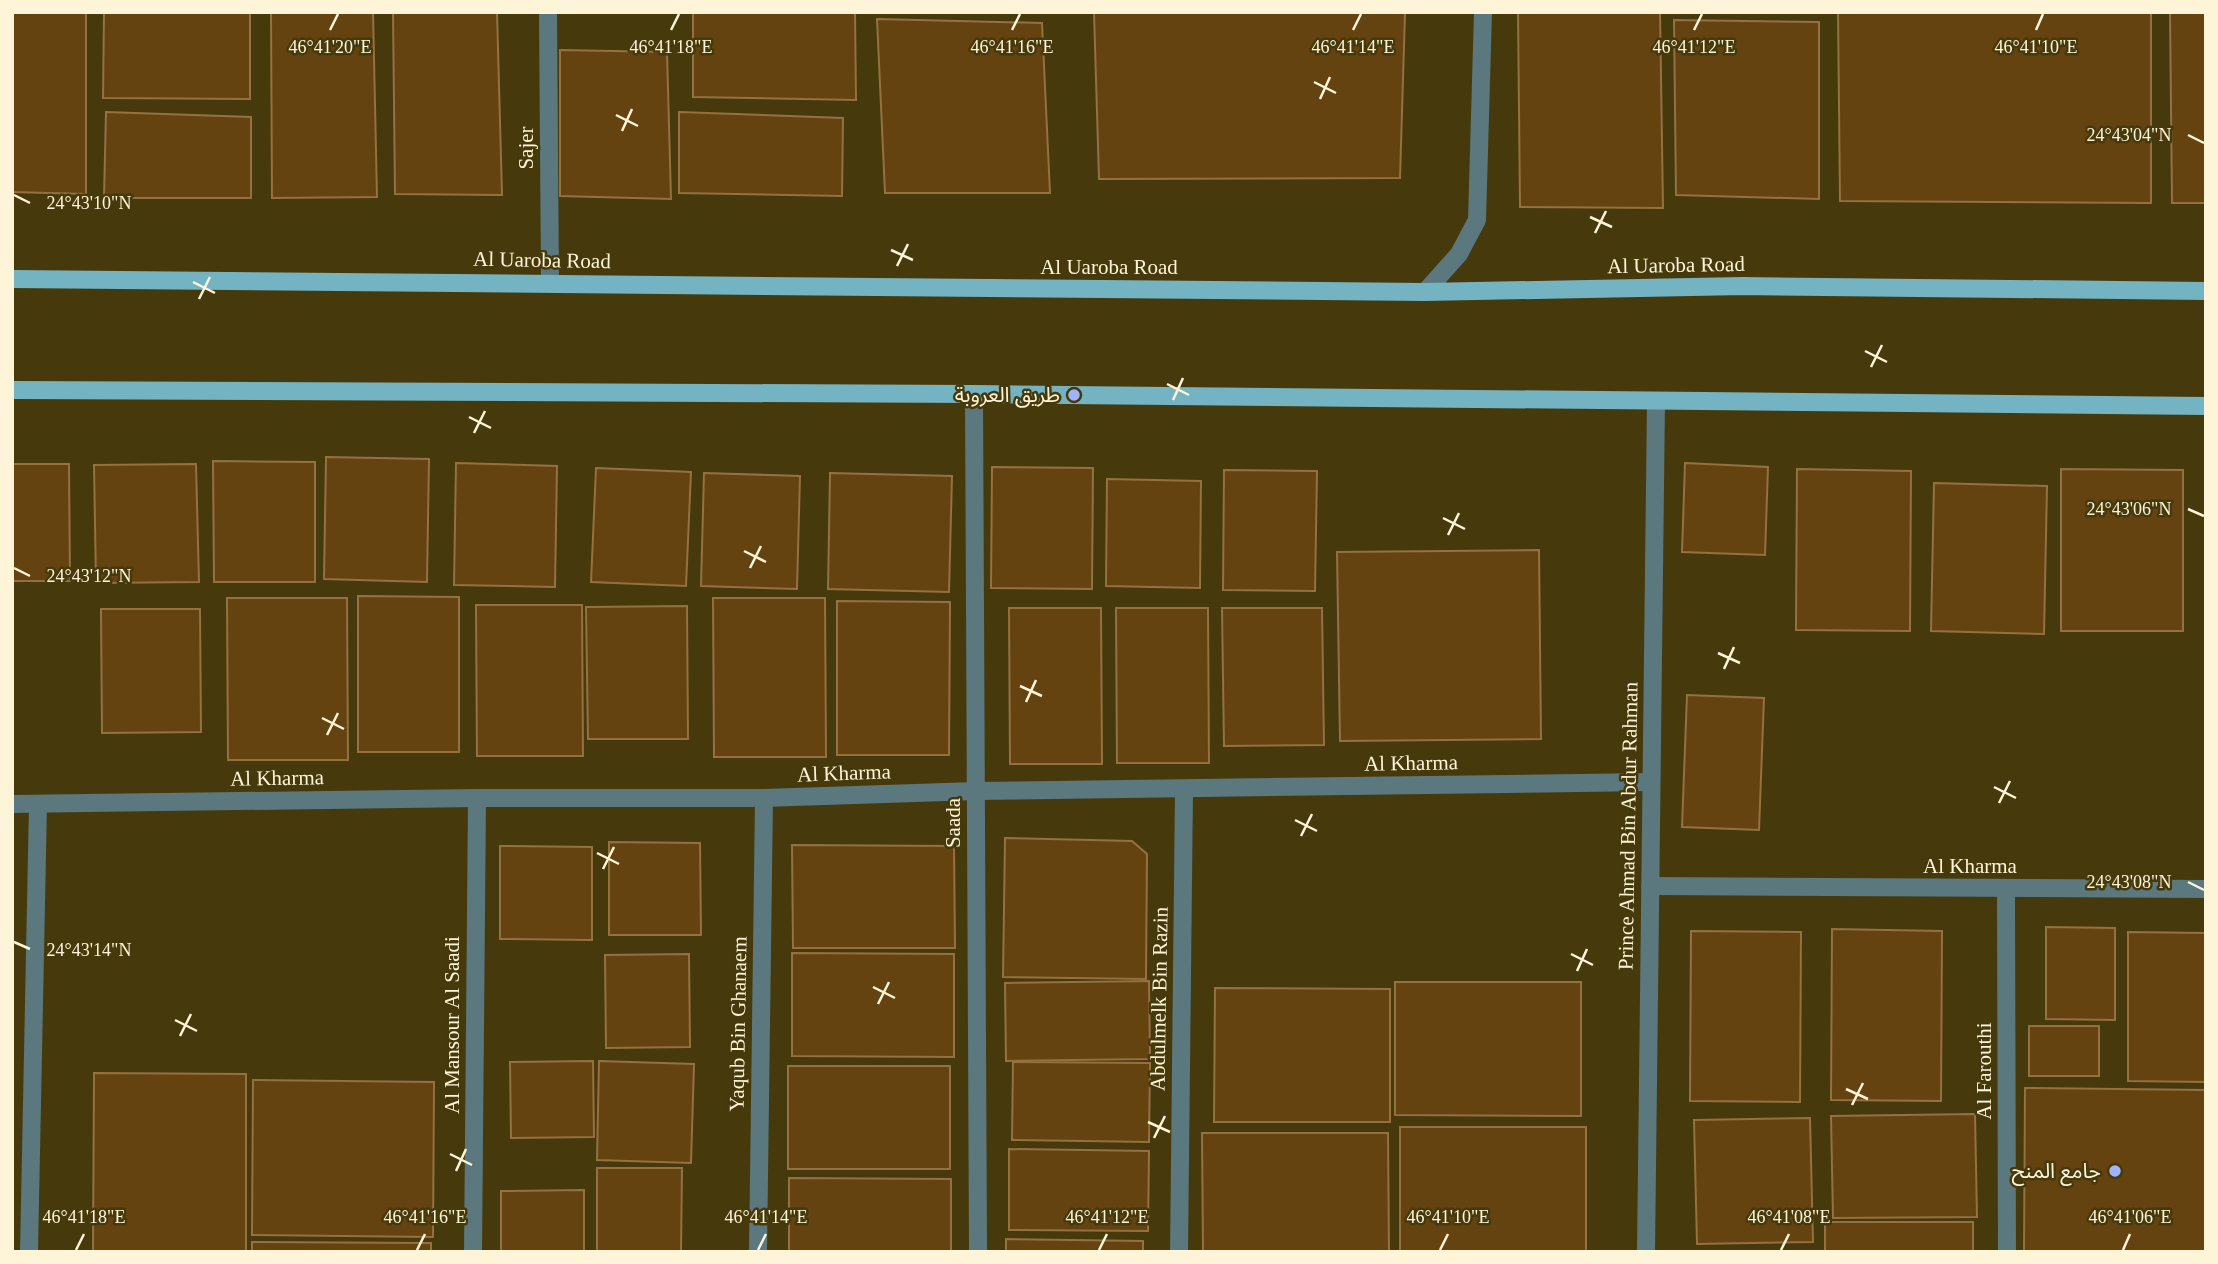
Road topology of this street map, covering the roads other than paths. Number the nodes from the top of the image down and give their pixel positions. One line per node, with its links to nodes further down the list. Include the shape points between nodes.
1 (548, 12): 4 (street, Sajer)
2 (1483, 12): 6 (street, via 1477,220 1459,254)
3 (12, 279): 4 (main road, Al Uaroba Road)
4 (550, 283): 6 (main road, Al Uaroba Road)
5 (2206, 291): 6 (main road, Al Uaroba Road, via 1743,286)
6 (1425, 292)
7 (12, 390): 8 (main road)
8 (974, 394): 9 (main road); 13 (street, Saada)
9 (1656, 401): 10 (main road); 11 (street, Prince Ahmad Bin Abdur Rahman)
10 (2206, 406)
11 (1651, 782): 12 (street, Al Kharma); 18 (street, Prince Ahmad Bin Abdur Rahman)
12 (1184, 789): 13 (street, Al Kharma); 27 (street, Abdulmelk Bin Razin)
13 (976, 792): 15 (street, Al Kharma); 26 (street, Saada)
14 (477, 798): 15 (street, Al Kharma); 17 (street, Al Kharma); 24 (street, Al Mansour Al Saadi)
15 (764, 798): 25 (street, Yaqub Bin Ghanaem)
16 (12, 804): 17 (street, Al Kharma)
17 (38, 804): 22 (street)
18 (1650, 886): 19 (street, Al Kharma); 28 (street, Prince Ahmad Bin Abdur Rahman)
19 (2006, 889): 20 (street, Al Kharma); 29 (street, Al Farouthi)
20 (2206, 890)
21 (12, 1146): 22 (street)
22 (31, 1147): 23 (street)
23 (29, 1252)
24 (473, 1252)
25 (758, 1252)
26 (978, 1252)
27 (1179, 1252)
28 (1646, 1252)
29 (2007, 1252)

